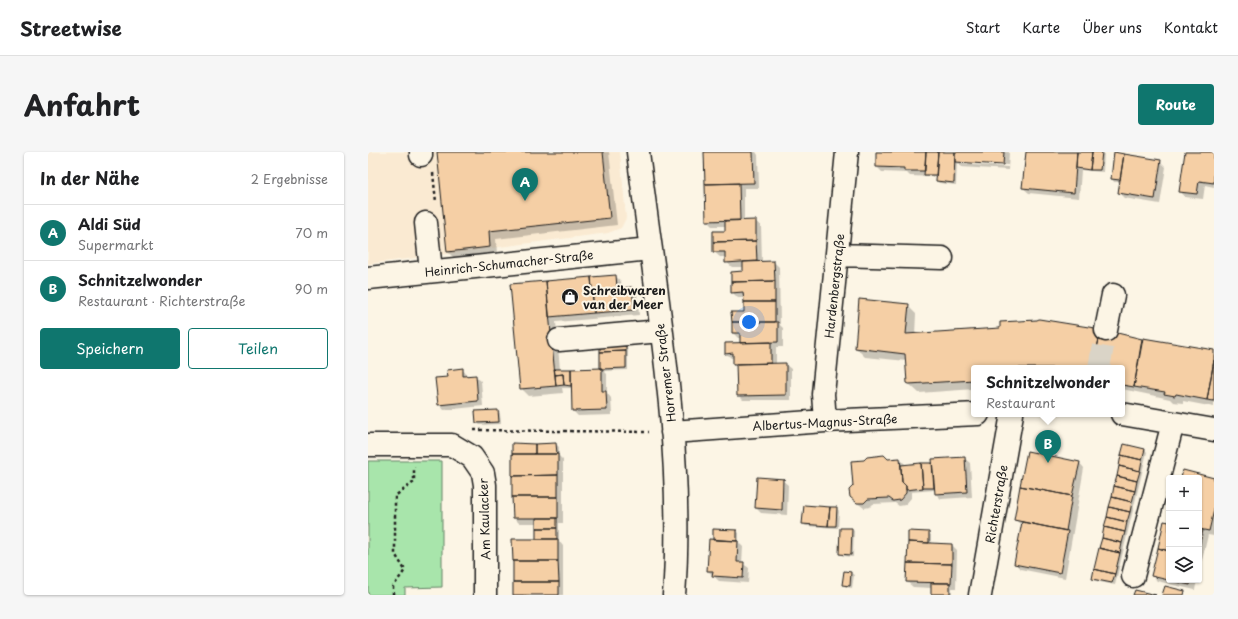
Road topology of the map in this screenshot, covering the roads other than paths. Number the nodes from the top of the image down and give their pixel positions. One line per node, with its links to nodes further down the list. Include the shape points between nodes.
1 (638, 152): 4 (street, Horremer Straße)
2 (847, 152): 5 (street, Hardenbergstraße)
3 (426, 223): 7 (street)
4 (650, 249): 7 (street, Heinrich-Schumacher-Straße); 11 (street, Horremer Straße)
5 (837, 255): 6 (street); 16 (street, Hardenbergstraße, via 823,394)
6 (942, 258)
7 (431, 271): 8 (street, Heinrich-Schumacher-Straße)
8 (368, 278)
9 (1113, 295): 10 (street)
10 (1106, 330)
11 (661, 331): 12 (street); 19 (street, Horremer Straße)
12 (559, 340)
13 (971, 414): 16 (street, Albertus-Magnus-Straße)
14 (1125, 415): 17 (street)
15 (1011, 417): 24 (street, Richterstraße)
16 (825, 421): 19 (street, Albertus-Magnus-Straße)
17 (1173, 423): 18 (street); 21 (street)
18 (1214, 430)
19 (672, 432): 23 (street, Horremer Straße, via 677,518)
20 (368, 445): 22 (street, Am Kaulacker, via 439,438 472,458 483,473 485,485)
21 (1133, 576)
22 (485, 595)
23 (674, 595)
24 (980, 595)

